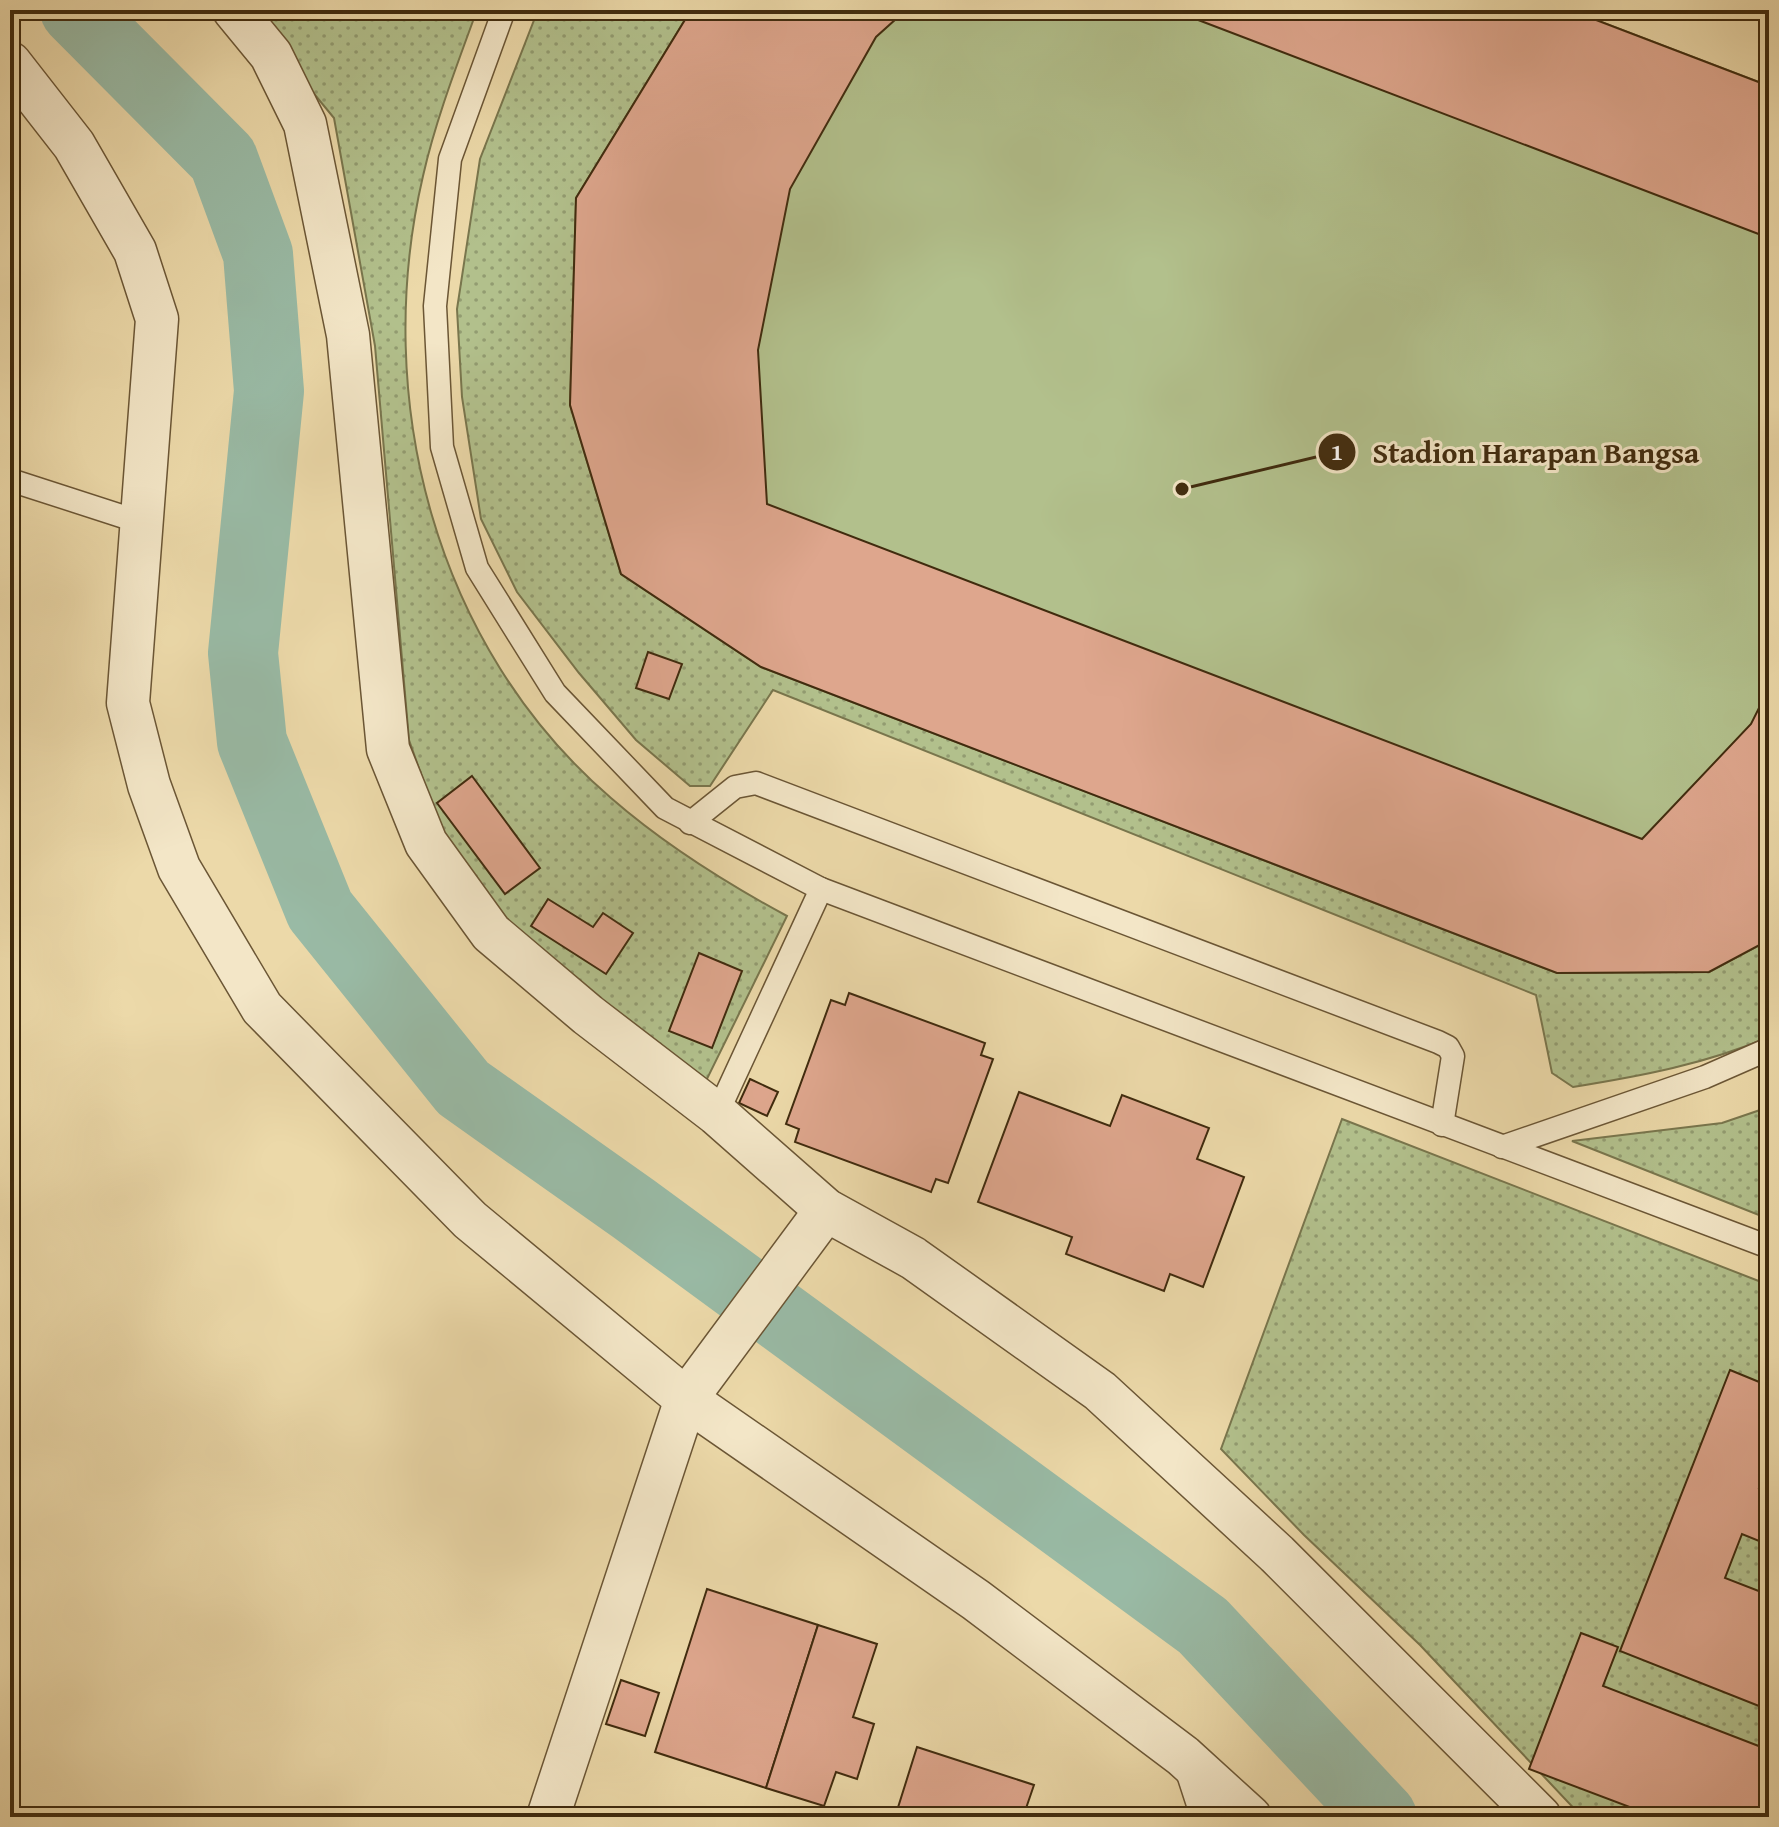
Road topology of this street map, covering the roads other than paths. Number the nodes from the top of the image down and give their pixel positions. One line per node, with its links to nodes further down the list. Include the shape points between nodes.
1 (234, 10): 9 (street, via 271,55 305,124 348,335 388,749 426,843 491,933)
2 (504, 10): 6 (lane, via 450,159 435,306 442,447 477,568 555,693 665,808)
3 (10, 63): 5 (street, via 74,145 135,251 157,319)
4 (10, 480): 5 (lane)
5 (140, 522): 14 (street, via 131,717 179,868 262,1008 470,1220)
6 (690, 823): 7 (lane); 10 (lane, via 735,787 756,783 1438,1042 1448,1047 1454,1068)
7 (821, 889): 9 (lane); 10 (lane)
8 (1769, 1049): 11 (lane, via 1705,1077)
9 (717, 1114): 12 (street)
10 (1442, 1125): 11 (lane)
11 (1502, 1147): 13 (lane)
12 (826, 1210): 14 (street); 19 (street, via 913,1258 1100,1391 1277,1554)
13 (1769, 1247)
14 (697, 1382): 15 (street); 16 (street)
15 (1183, 1756): 17 (lane); 18 (street)
16 (548, 1817)
17 (1202, 1817)
18 (1250, 1817)
19 (1540, 1817)

